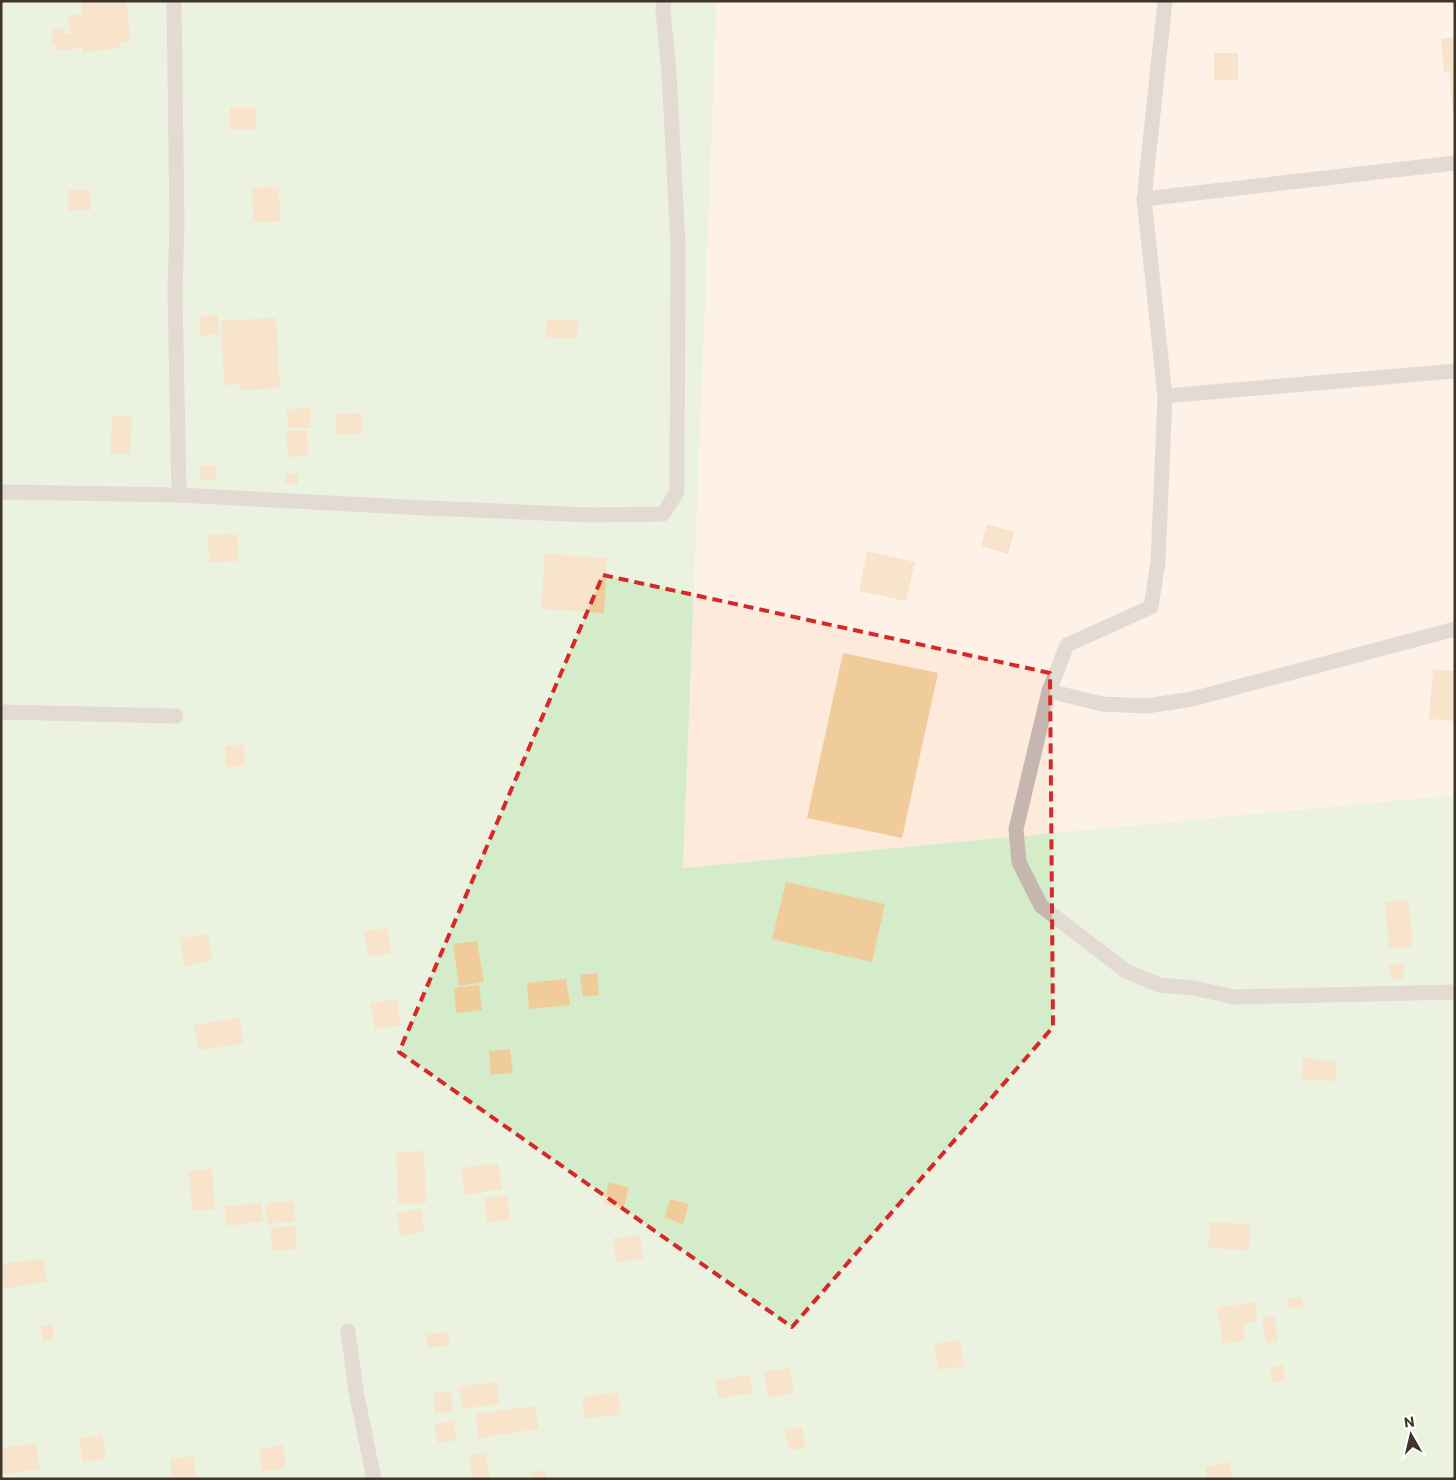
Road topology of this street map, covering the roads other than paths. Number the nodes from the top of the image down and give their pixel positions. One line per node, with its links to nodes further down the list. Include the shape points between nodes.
1 (174, 1): 9 (street)
2 (664, 1): 9 (street, via 678,244 677,492 663,514 591,515)
3 (1165, 1): 5 (street)
4 (1455, 163): 5 (street)
5 (1144, 199): 7 (street)
6 (1455, 371): 7 (street)
7 (1165, 396): 11 (street, via 1158,562 1151,607 1067,645)
8 (1, 492): 9 (street)
9 (179, 495)
10 (1455, 629): 11 (street, via 1192,699 1147,706 1102,704)
11 (1049, 691): 14 (street, via 1016,829 1019,862 1041,906 1126,971 1158,985 1194,988 1234,997)
12 (1, 712): 13 (street)
13 (176, 716)
14 (1455, 992)
15 (348, 1331): 16 (street, via 356,1391)
16 (374, 1479)

